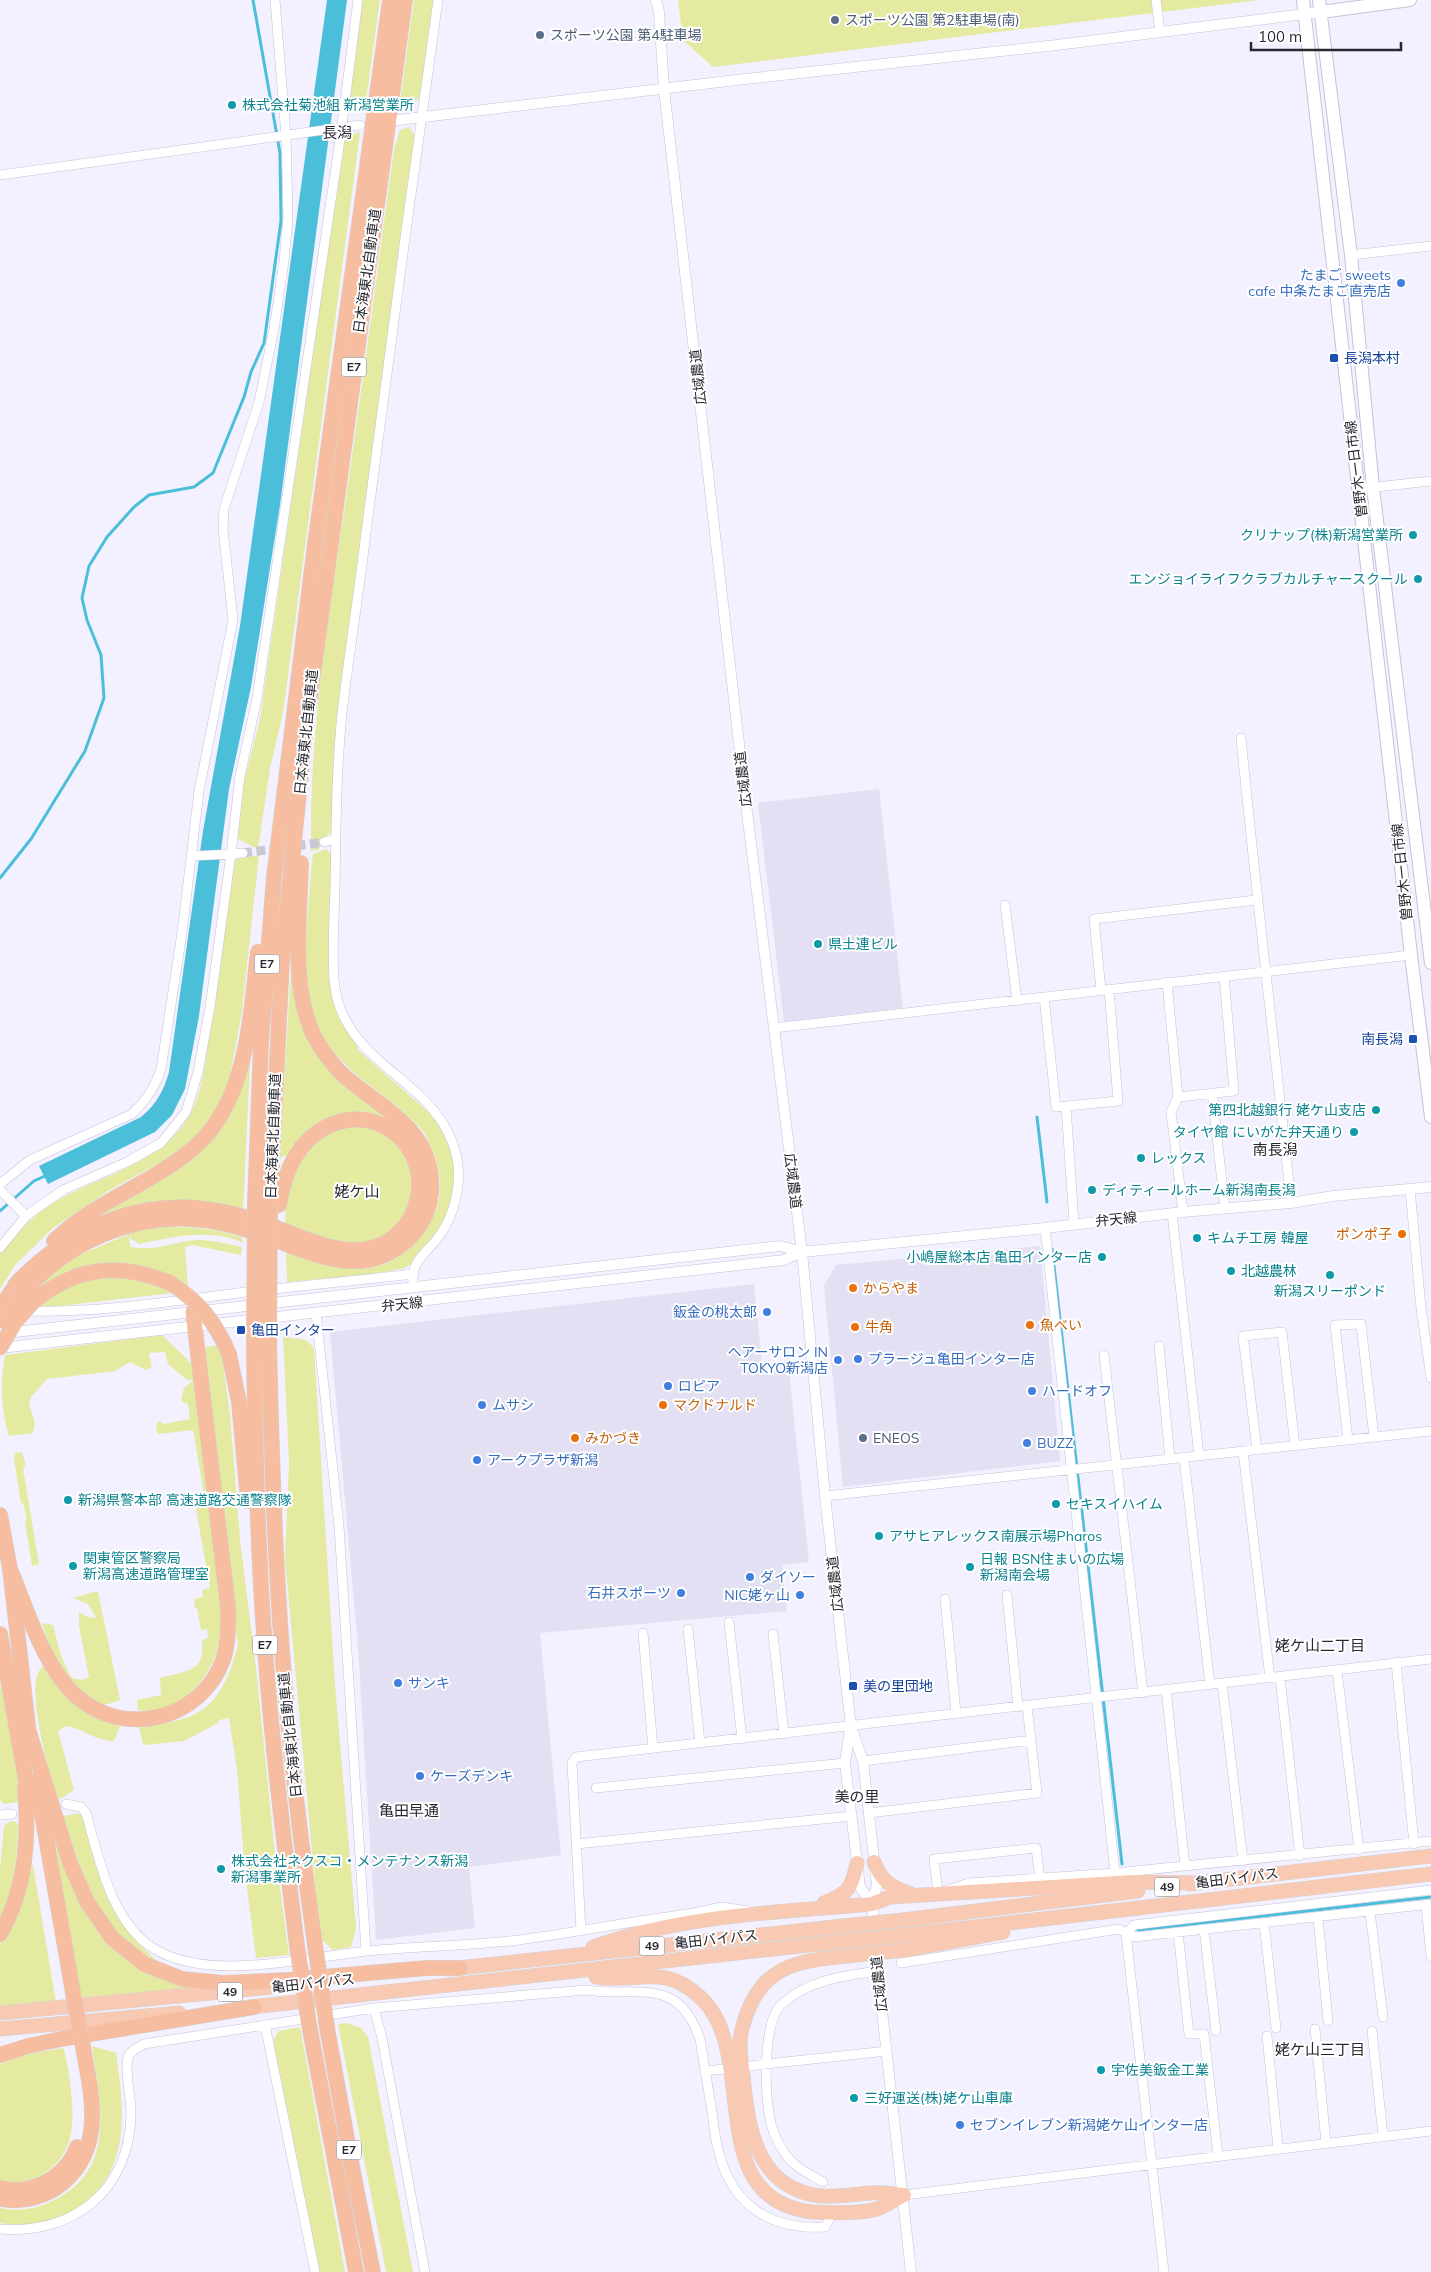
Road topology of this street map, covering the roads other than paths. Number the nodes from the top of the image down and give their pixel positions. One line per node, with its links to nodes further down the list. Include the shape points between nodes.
1 (275, 0): 20 (street)
2 (358, 0): 19 (street)
3 (390, 0): 27 (highway, 日本海東北自動車道 / E7)
4 (405, 0): 28 (highway, 日本海東北自動車道 / E7)
5 (438, 0): 16 (street)
6 (656, 0): 12 (street)
7 (660, 0): 12 (street)
8 (1156, 0): 14 (street)
9 (1303, 0): 13 (main road, 曽野木一日市線)
10 (1410, 0): 11 (main road)
11 (1320, 6): 13 (street); 23 (main road, 曽野木一日市線)
12 (659, 12): 15 (street, 広域農道)
13 (1305, 14): 14 (street); 26 (main road, 曽野木一日市線)
14 (1160, 32): 15 (street)
15 (664, 89): 16 (street); 45 (street, 広域農道)
16 (422, 116): 17 (street); 30 (street, via 342,717)
17 (398, 120)
18 (360, 125): 19 (street)
19 (340, 129): 20 (street); 33 (street, via 258,698 240,776)
20 (285, 137): 21 (street); 34 (street, via 288,218 284,261 259,402 224,510 223,529 233,620 199,791)
21 (0, 175)
22 (1431, 246): 23 (street)
23 (1351, 255): 25 (main road, 曽野木一日市線)
24 (1431, 481): 25 (street)
25 (1373, 488): 26 (street); 38 (main road, 曽野木一日市線)
26 (1358, 489): 37 (main road, 曽野木一日市線)
27 (292, 725): 54 (highway, 日本海東北自動車道 / E7, via 267,958); 64 (highway, via 278,798 246,1036 238,1075 226,1105 210,1131 186,1155 83,1216 47,1248)
28 (305, 734): 54 (highway, 日本海東北自動車道 / E7, via 282,969); 64 (highway, via 299,969 306,1015 325,1053 339,1070 403,1122 425,1151 432,1182 424,1218 401,1246 380,1257 358,1261 319,1255 233,1225 184,1219 148,1222 113,1231 78,1246 46,1270)
29 (1241, 738): 35 (street)
30 (336, 839): 31 (street); 62 (street, via 334,978 340,1010 346,1025 365,1048 441,1119 457,1157 458,1187 452,1211 439,1237 418,1261)
31 (324, 842)
32 (243, 853): 33 (street)
33 (228, 855): 34 (street); 57 (street, via 210,1007 198,1072 186,1112 161,1143 63,1190)
34 (192, 856): 51 (street, via 157,1083 132,1114 30,1160)
35 (1256, 900): 39 (street); 42 (street, via 1094,919)
36 (1005, 905): 44 (street)
37 (1411, 955): 39 (street); 49 (main road, 曽野木一日市線)
38 (1430, 956)
39 (1265, 972): 40 (street); 53 (street)
40 (1224, 976): 41 (street); 46 (street, via 1234,1091)
41 (1167, 982): 42 (street); 47 (street)
42 (1105, 990): 43 (street); 48 (street, via 1118,1101)
43 (1044, 997): 44 (street); 48 (street, via 1056,1107)
44 (1017, 1001): 45 (street)
45 (774, 1028): 61 (street, 広域農道)
46 (1212, 1093): 47 (street); 55 (street)
47 (1178, 1097): 56 (street, via 1171,1112)
48 (1066, 1106): 58 (street)
49 (1431, 1117)
50 (1431, 1187): 52 (street, 弁天線)
51 (1, 1188): 57 (street)
52 (1410, 1189): 53 (street, 弁天線); 65 (street)
53 (1291, 1203): 55 (street, 弁天線)
54 (268, 1204): 64 (highway, via 300,1148 320,1130 345,1120 372,1121 395,1133 412,1153 417,1165 419,1190 413,1214 398,1233 376,1246 353,1250 334,1247 217,1211 152,1210 101,1224 66,1241 37,1262); 70 (highway, 日本海東北自動車道 / E7, bridge); 70 (highway, via 276,1251)
55 (1225, 1208): 56 (street, 弁天線)
56 (1178, 1212): 58 (street, 弁天線); 81 (street)
57 (24, 1213): 60 (street)
58 (1074, 1224): 59 (street, 弁天線)
59 (1045, 1228): 61 (street, 弁天線); 85 (street)
60 (0, 1248)
61 (802, 1252): 63 (street, 弁天線, via 780,1246); 67 (street, 弁天線, via 784,1260); 86 (street, 広域農道)
62 (412, 1274): 63 (street); 66 (street, via 150,1305 47,1312)
63 (413, 1287): 68 (street, 弁天線)
64 (25, 1293): 66 (highway); 69 (highway, bridge); 72 (highway, bridge, via 15,1322); 95 (highway, bridge, via 97,1271 134,1270 170,1283 201,1306 212,1321 229,1354 238,1402)
65 (1426, 1308): 74 (street)
66 (0, 1309)
67 (316, 1313): 68 (street, 弁天線); 155 (street, via 339,1526)
68 (194, 1319): 69 (street, 弁天線); 72 (street, 弁天線); 88 (highway, via 228,1607 227,1644 207,1687 184,1708 155,1719 128,1720 88,1706 68,1689 49,1659)
69 (0, 1332)
70 (266, 1342): 95 (highway, 日本海東北自動車道 / E7, via 257,1497); 196 (highway, 日本海東北自動車道 / E7, bridge, via 289,1730 327,2028)
71 (1159, 1346): 83 (street)
72 (0, 1348)
73 (1104, 1355): 84 (street)
74 (1431, 1378)
75 (1431, 1431): 76 (street)
76 (1374, 1437): 77 (street); 77 (street, via 1361,1324 1335,1326)
77 (1348, 1440): 78 (street)
78 (1295, 1446): 79 (street); 79 (street, via 1282,1332 1243,1336)
79 (1257, 1450): 80 (street)
80 (1244, 1451): 81 (street); 101 (street)
81 (1199, 1456): 82 (street)
82 (1184, 1458): 83 (street); 103 (street)
83 (1170, 1459): 84 (street)
84 (1116, 1465): 85 (street); 105 (street)
85 (1075, 1470): 86 (street); 106 (street)
86 (825, 1496): 110 (street, 広域農道)
87 (0, 1515): 88 (highway)
88 (10, 1569): 109 (highway)
89 (1006, 1595): 107 (street)
90 (945, 1599): 108 (street)
91 (729, 1622): 112 (street)
92 (688, 1629): 114 (street)
93 (643, 1633): 115 (street)
94 (0, 1634): 116 (highway)
95 (264, 1634): 195 (highway, 日本海東北自動車道 / E7, bridge, via 297,1946)
96 (773, 1634): 111 (street)
97 (1431, 1659): 98 (street)
98 (1396, 1662): 99 (street); 127 (street)
99 (1337, 1671): 100 (street); 128 (street)
100 (1280, 1677): 101 (street); 129 (street)
101 (1270, 1678): 102 (street)
102 (1222, 1683): 103 (street); 131 (street)
103 (1210, 1685): 104 (street)
104 (1166, 1689): 105 (street); 134 (street)
105 (1143, 1693): 106 (street)
106 (1102, 1698): 107 (street); 135 (street)
107 (1022, 1706): 108 (street); 113 (street)
108 (956, 1713): 110 (street)
109 (27, 1726): 159 (highway, via 68,1856 87,1902 112,1938 144,1964 182,1979 232,1983); 162 (highway)
110 (851, 1727): 111 (street); 117 (street, 広域農道); 118 (street)
111 (784, 1734): 112 (street)
112 (742, 1739): 114 (street)
113 (1031, 1740): 117 (street); 121 (street, via 1037,1793)
114 (700, 1743): 115 (street)
115 (653, 1748): 126 (street, via 576,1758 572,1763)
116 (22, 1760): 153 (highway, via 27,1823 24,1864 17,1897); 162 (highway)
117 (863, 1761): 121 (street, 広域農道)
118 (846, 1763): 119 (street); 124 (street)
119 (596, 1788)
120 (66, 1804): 155 (street, via 81,1807 86,1813 117,1906 138,1935 167,1956 204,1965 231,1965)
121 (869, 1813): 132 (street, 広域農道)
122 (12, 1814): 123 (street)
123 (0, 1815)
124 (852, 1816): 126 (street); 133 (street)
125 (1431, 1841): 127 (street)
126 (576, 1844): 151 (street)
127 (1414, 1844): 128 (street)
128 (1359, 1850): 129 (street)
129 (1300, 1856): 131 (street)
130 (1431, 1856): 138 (highway, 亀田バイパス / 49)
131 (1243, 1861): 134 (street)
132 (874, 1862): 141 (highway, via 880,1877 897,1890); 142 (street, 広域農道, via 877,1885)
133 (857, 1863): 142 (street, via 860,1886); 144 (highway, via 853,1880 842,1896)
134 (1185, 1866): 135 (street)
135 (1115, 1873): 137 (street)
136 (1431, 1874): 147 (highway, 亀田バイパス / 49)
137 (1040, 1879): 140 (street, via 968,1883); 140 (street, via 1036,1848 934,1859)
138 (1197, 1883): 140 (highway, via 1134,1882); 156 (highway, 亀田バイパス / 49, bridge, via 903,1920)
139 (1431, 1890): 154 (street, via 1134,1925)
140 (938, 1894): 141 (highway)
141 (915, 1896): 142 (highway, via 890,1897)
142 (872, 1904): 144 (highway); 160 (street, 広域農道)
143 (1428, 1905): 145 (street); 158 (street)
144 (807, 1910): 146 (highway)
145 (1370, 1912): 148 (street); 166 (street)
146 (767, 1914): 151 (street, via 722,1907); 156 (highway, via 719,1918 628,1934)
147 (1070, 1917): 157 (highway); 161 (highway, 亀田バイパス / 49, bridge)
148 (1318, 1918): 149 (street); 167 (street)
149 (1264, 1923): 150 (street); 170 (street)
150 (1204, 1929): 152 (street); 173 (street)
151 (581, 1931): 155 (street, via 517,1940)
152 (1178, 1932): 154 (street, via 1134,1937); 186 (street, via 1189,2034 1204,2034)
153 (0, 1934)
154 (1126, 1934): 157 (street, via 1119,1929 947,1956); 187 (street)
155 (366, 1951)
156 (572, 1954): 159 (highway, 亀田バイパス / 49)
157 (903, 1956): 190 (highway, bridge, via 808,1960 784,1970 764,1984 749,2006 741,2031 740,2052 747,2115 756,2144 779,2180 813,2196)
158 (1431, 1956)
159 (460, 1968): 165 (highway, 亀田バイパス / 49)
160 (877, 1971): 176 (street, 広域農道); 178 (street, via 836,1977 805,1989 780,2006 768,2040)
161 (572, 1972): 163 (highway, 亀田バイパス / 49); 192 (highway, via 603,1978 644,1975 668,1978 701,1997 711,2009 728,2050 739,2140 752,2175 762,2188 788,2206)
162 (68, 1993): 175 (highway)
163 (254, 2007): 169 (highway, 亀田バイパス / 49); 177 (highway, via 66,2038)
164 (374, 2008): 168 (street); 181 (street, via 586,1990 653,1993 671,1999 686,2010 700,2039); 197 (street)
165 (0, 2013)
166 (1383, 2017)
167 (1328, 2021)
168 (265, 2025): 193 (street, via 163,2040 135,2048 129,2056 128,2066 130,2134 111,2183 99,2198 67,2220 33,2229); 194 (street)
169 (0, 2028)
170 (1276, 2028)
171 (1315, 2029): 184 (street)
172 (1372, 2031): 183 (street)
173 (1216, 2032)
174 (1267, 2036): 185 (street)
175 (78, 2047): 189 (highway, via 82,2114 76,2150 64,2169 47,2182 26,2189); 191 (highway, via 89,2082 92,2120 88,2148 82,2161 67,2181 47,2195 23,2201)
176 (887, 2051): 178 (street); 190 (street, 広域農道)
177 (0, 2055)
178 (768, 2064): 179 (street); 188 (street, via 769,2113 775,2137 796,2167)
179 (749, 2066)
180 (724, 2069): 181 (street)
181 (705, 2071): 192 (street, via 719,2154 734,2188 747,2203 785,2225 807,2228 826,2227)
182 (1431, 2131): 183 (street)
183 (1383, 2136): 184 (street)
184 (1326, 2143): 185 (street)
185 (1278, 2148): 186 (street)
186 (1218, 2155): 187 (street)
187 (1151, 2164): 190 (street); 199 (street)
188 (823, 2182)
189 (0, 2188)
190 (904, 2195): 192 (highway, via 877,2209); 198 (street, 広域農道)
191 (0, 2199)
192 (833, 2213)
193 (0, 2229)
194 (315, 2272)
195 (356, 2272)
196 (373, 2272)
197 (426, 2272)
198 (912, 2272)
199 (1164, 2272)

